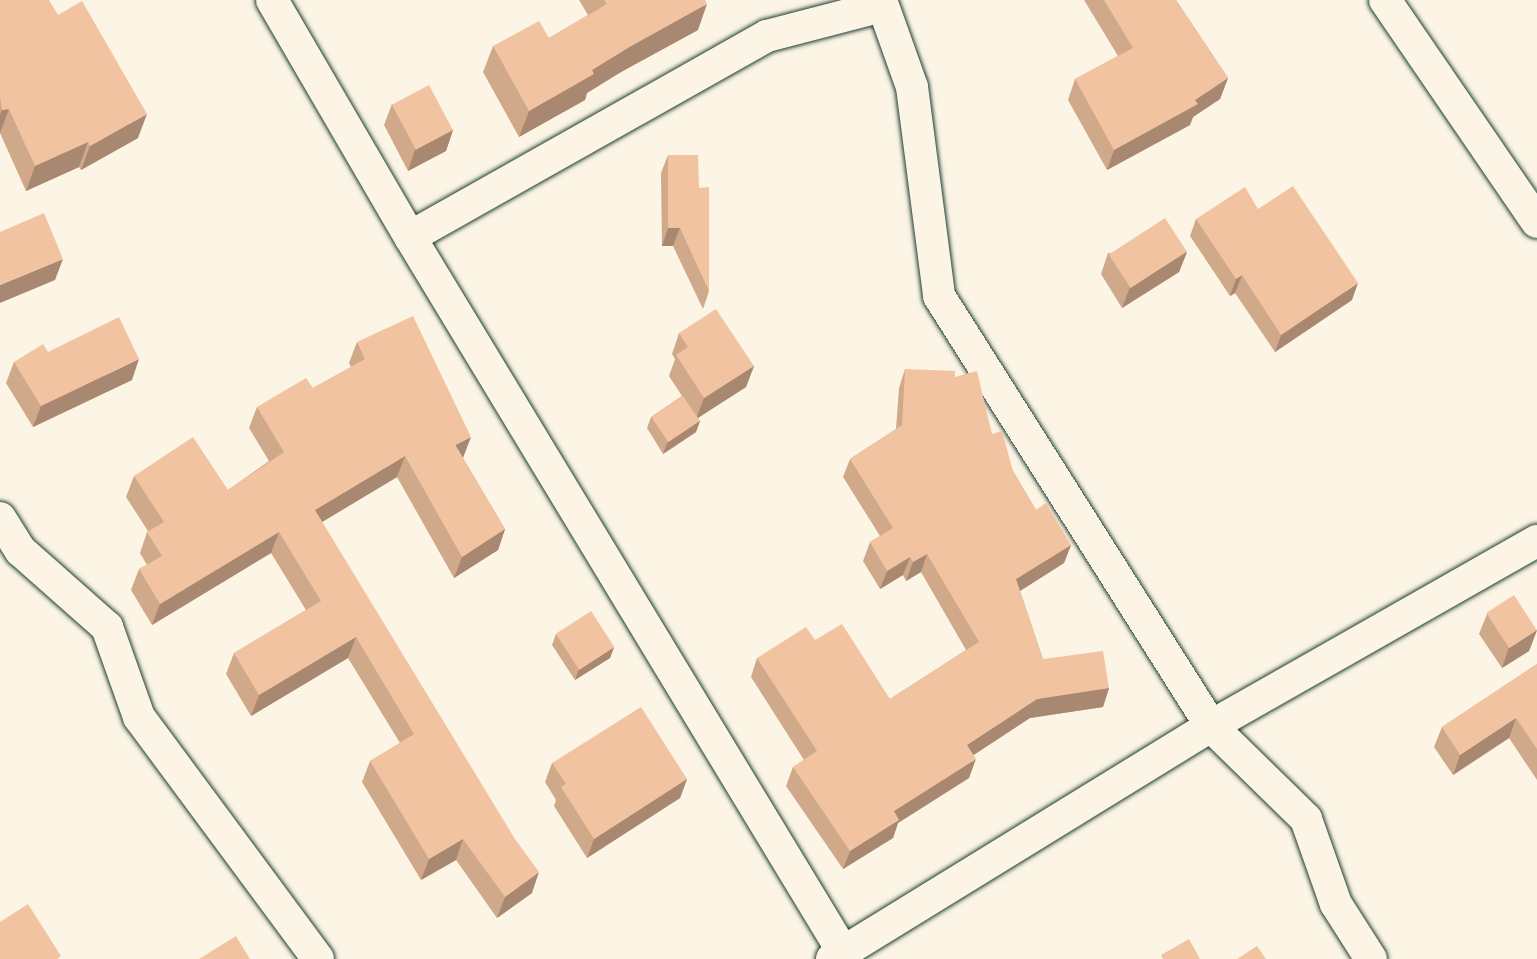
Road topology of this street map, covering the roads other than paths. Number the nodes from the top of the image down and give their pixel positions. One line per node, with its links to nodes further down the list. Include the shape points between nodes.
1 (272, 0): 5 (street)
2 (1385, 0): 4 (street)
3 (881, 3): 5 (street, via 767,36); 8 (street, via 912,87 939,296)
4 (1537, 222)
5 (410, 237): 9 (street)
6 (0, 518): 10 (street, via 21,551 107,627 139,717)
7 (1537, 541): 8 (street)
8 (1212, 726): 9 (street); 11 (street, via 1306,819 1336,904)
9 (838, 956)
10 (318, 959)
11 (1371, 959)

